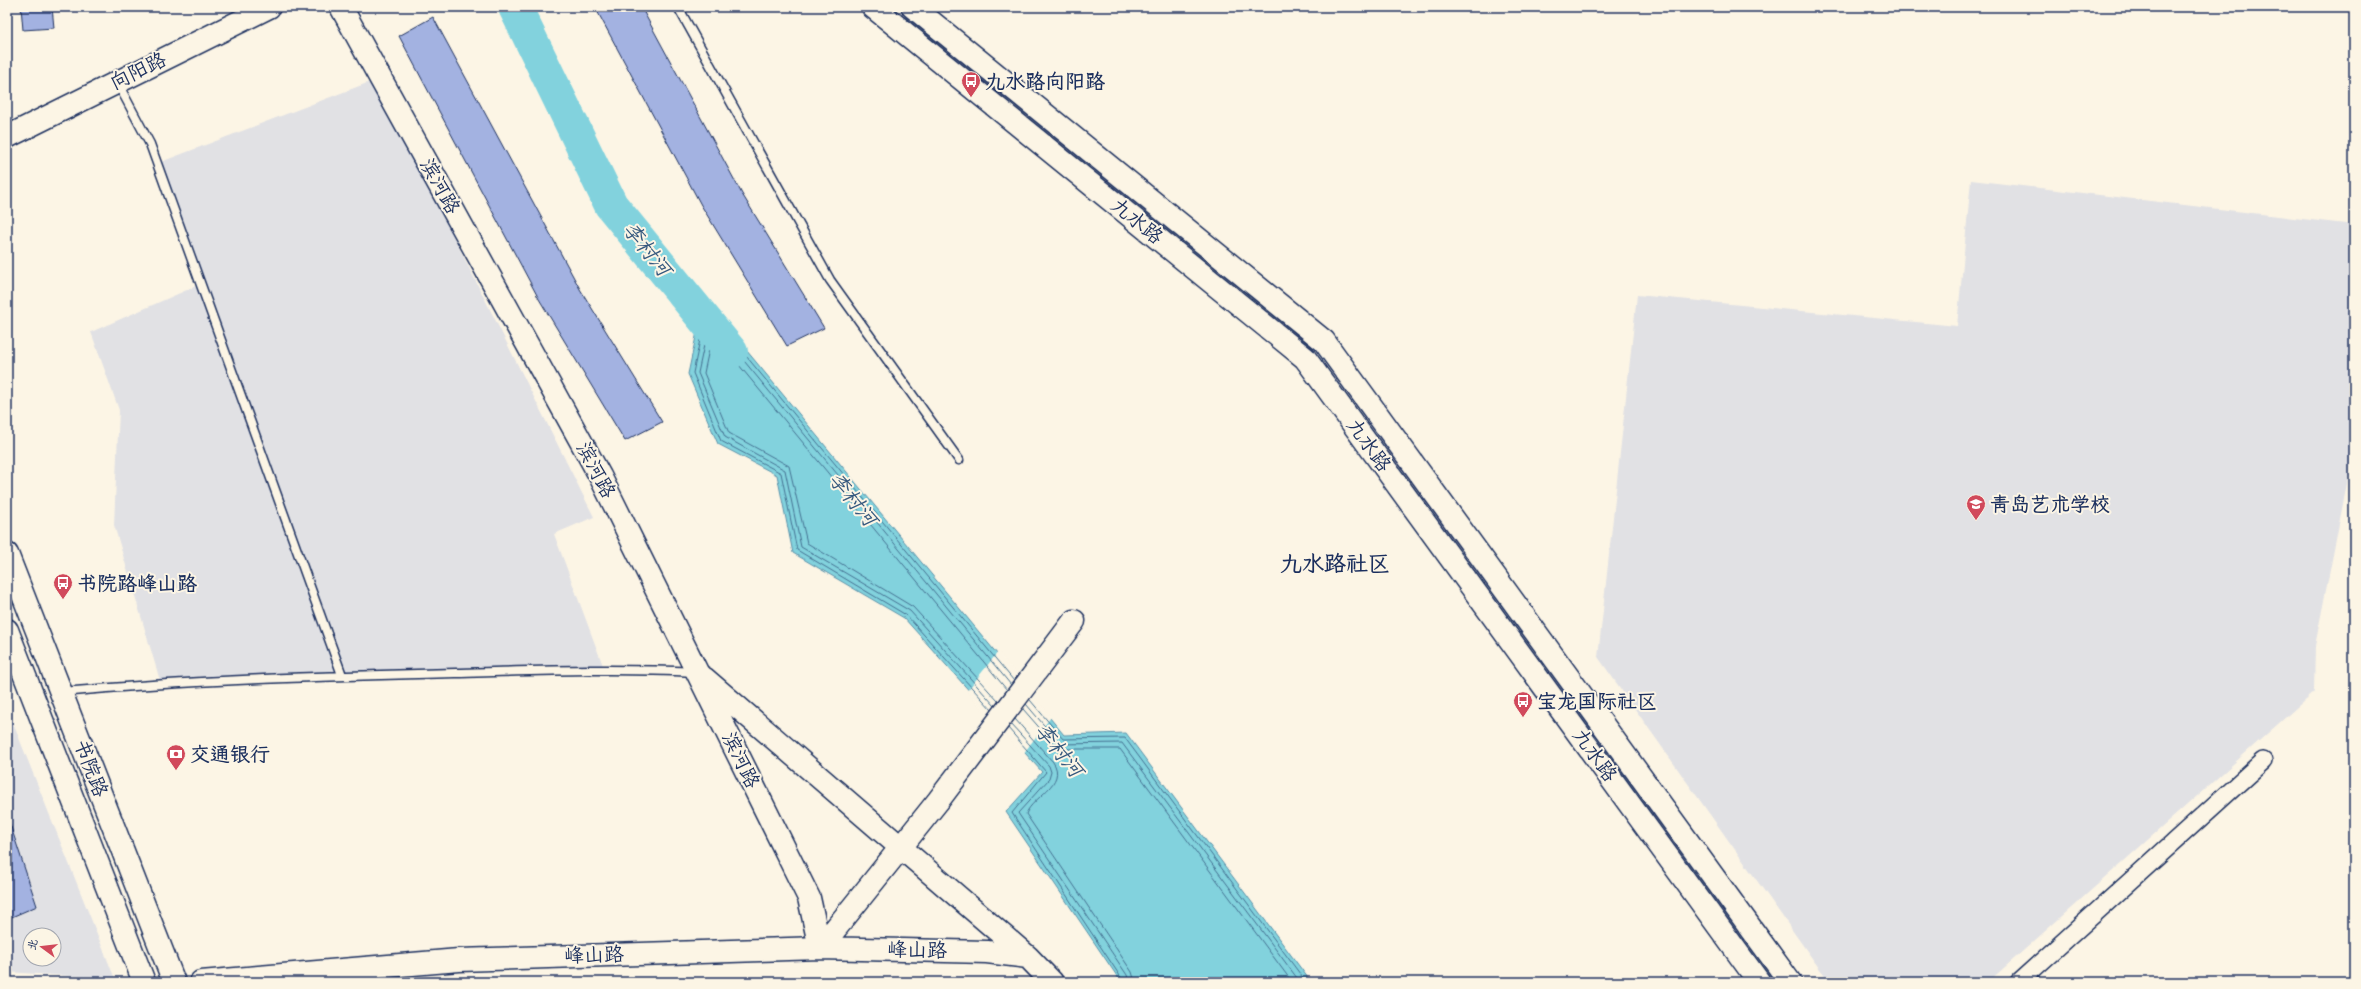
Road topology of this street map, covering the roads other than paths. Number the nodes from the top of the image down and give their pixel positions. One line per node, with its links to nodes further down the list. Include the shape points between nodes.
1 (269, 7): 6 (main road, 向阳路)
2 (341, 7): 12 (main road, 滨河路, via 600,476)
3 (678, 7): 8 (lane, via 830,280)
4 (873, 7): 23 (main road, 九水路, via 1305,358)
5 (913, 7): 24 (main road, 九水路, via 1324,341)
6 (117, 82): 7 (main road, 向阳路); 13 (lane, via 150,144)
7 (7, 137)
8 (959, 460)
9 (7, 554): 14 (main road, 书院路)
10 (1074, 621): 16 (main road)
11 (7, 630): 19 (main road, 书院路)
12 (698, 672): 13 (lane, via 642,669); 16 (main road); 17 (main road, 滨河路, via 809,898)
13 (342, 675): 14 (lane, via 138,685)
14 (61, 692): 20 (main road, 书院路)
15 (2263, 761): 25 (street)
16 (901, 848): 17 (main road); 18 (main road)
17 (820, 948): 18 (main road, 峰山路, via 987,952); 21 (main road, 峰山路, via 459,960)
18 (1028, 957): 22 (main road)
19 (144, 982)
20 (174, 982)
21 (201, 982)
22 (1052, 982)
23 (1759, 982)
24 (1790, 982)
25 (2019, 982)

